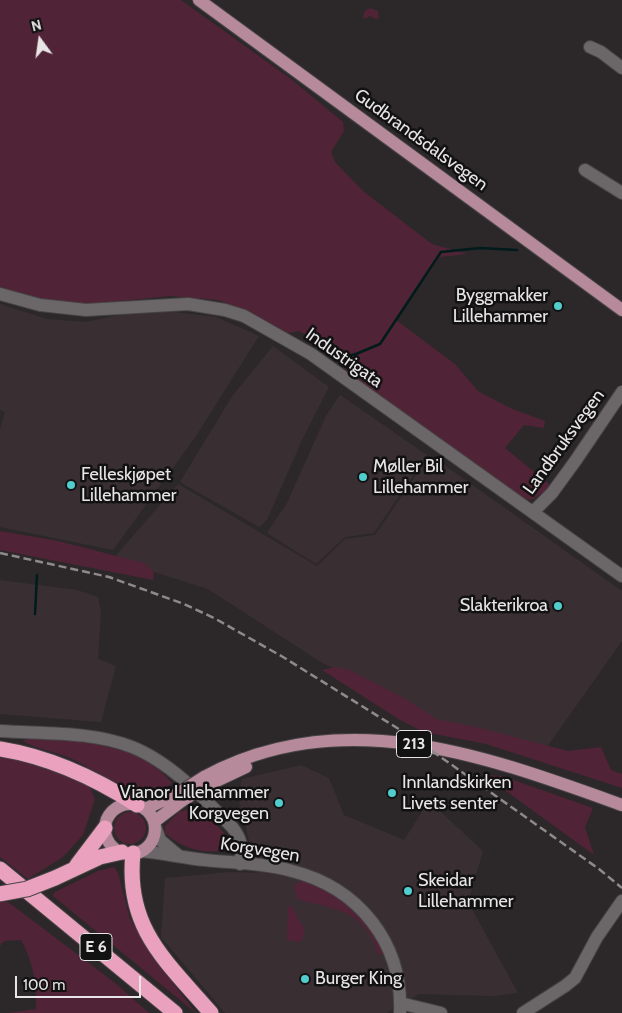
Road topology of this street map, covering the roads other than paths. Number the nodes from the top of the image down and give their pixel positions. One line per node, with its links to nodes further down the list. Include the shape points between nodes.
1 (199, 0): 7 (main road, Gudbrandsdalsvegen)
2 (590, 47): 3 (street)
3 (622, 68)
4 (585, 170): 5 (street)
5 (622, 193)
6 (0, 294): 9 (street, Industrigata, via 40,305 86,310 188,304 244,316 311,354)
7 (622, 310)
8 (622, 392): 9 (street, Landbruksvegen, via 552,493)
9 (533, 512): 10 (street, Industrigata)
10 (622, 576)
11 (0, 731): 22 (street, via 94,738 144,752 173,773 232,827 242,846)
12 (0, 749): 16 (highway, via 72,769)
13 (207, 781): 14 (main road, 213, bridge); 15 (main road, 213, via 250,756 285,746 325,740 388,741 449,750 498,762); 17 (main road, 213, via 287,753 326,748 387,749 448,757 496,769)
14 (180, 797): 16 (main road, 213); 18 (main road, 213)
15 (622, 804)
16 (141, 807): 18 (main road); 19 (main road, 213, via 122,805 113,810)
17 (622, 813)
18 (154, 824): 20 (main road, 213, via 152,841); 21 (street, via 160,840)
19 (105, 828): 20 (main road, via 111,845); 23 (highway)
20 (132, 852): 21 (street, Korgvegen); 23 (highway, via 110,854); 31 (highway, via 132,895 142,925 168,963)
21 (179, 856): 22 (street, Korgvegen)
22 (240, 864): 29 (street, Korgvegen, via 275,867 314,878 356,905 386,940)
23 (74, 868): 27 (highway, bridge, via 27,889)
24 (0, 870): 26 (highway, E 6)
25 (0, 877): 26 (highway)
26 (16, 882): 30 (highway, E 6)
27 (0, 894)
28 (622, 901): 33 (street, via 597,937 575,978)
29 (400, 1008): 32 (street)
30 (175, 1013)
31 (211, 1013)
32 (441, 1013)
33 (523, 1013)

